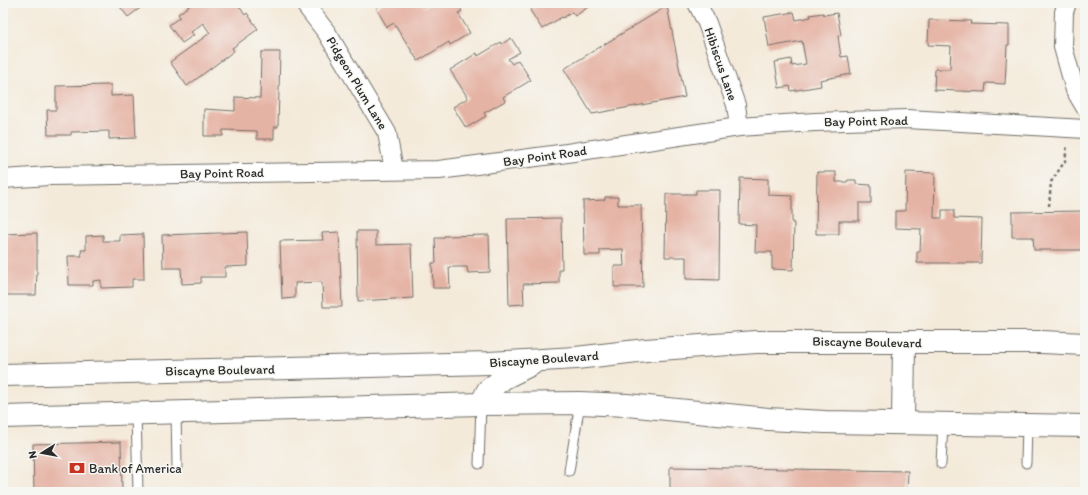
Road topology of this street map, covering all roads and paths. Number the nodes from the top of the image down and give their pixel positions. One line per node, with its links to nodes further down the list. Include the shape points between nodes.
1 (304, 3): 7 (street, Pidgeon Plum Lane, via 327,33 387,133)
2 (697, 3): 5 (street, Hibiscus Lane, via 736,105)
3 (1067, 3): 4 (street, via 1064,12 1063,47 1075,90)
4 (1085, 108)
5 (738, 127): 6 (street, Bay Point Road, via 907,119); 7 (street, Bay Point Road, via 438,170)
6 (1077, 129): 9 (path, via 1065,161 1052,182)
7 (394, 170): 8 (street, Bay Point Road)
8 (3, 179)
9 (1049, 206)
10 (904, 343): 11 (main road, Biscayne Boulevard); 12 (main road, Biscayne Boulevard, via 756,342); 19 (main road)
11 (1085, 344)
12 (538, 360): 13 (main road, Biscayne Boulevard); 15 (main road, via 504,378 488,390)
13 (3, 375)
14 (580, 403): 15 (main road); 19 (main road, via 775,419); 27 (lane)
15 (481, 404): 17 (main road); 24 (lane)
16 (136, 412): 17 (main road); 18 (main road); 28 (lane)
17 (176, 412): 26 (lane)
18 (3, 417)
19 (903, 423): 20 (main road)
20 (943, 423): 21 (main road); 25 (lane)
21 (1027, 425): 22 (main road); 23 (lane)
22 (1085, 426)
23 (1026, 463)
24 (479, 464)
25 (941, 464)
26 (177, 467)
27 (569, 471)
28 (138, 492)

